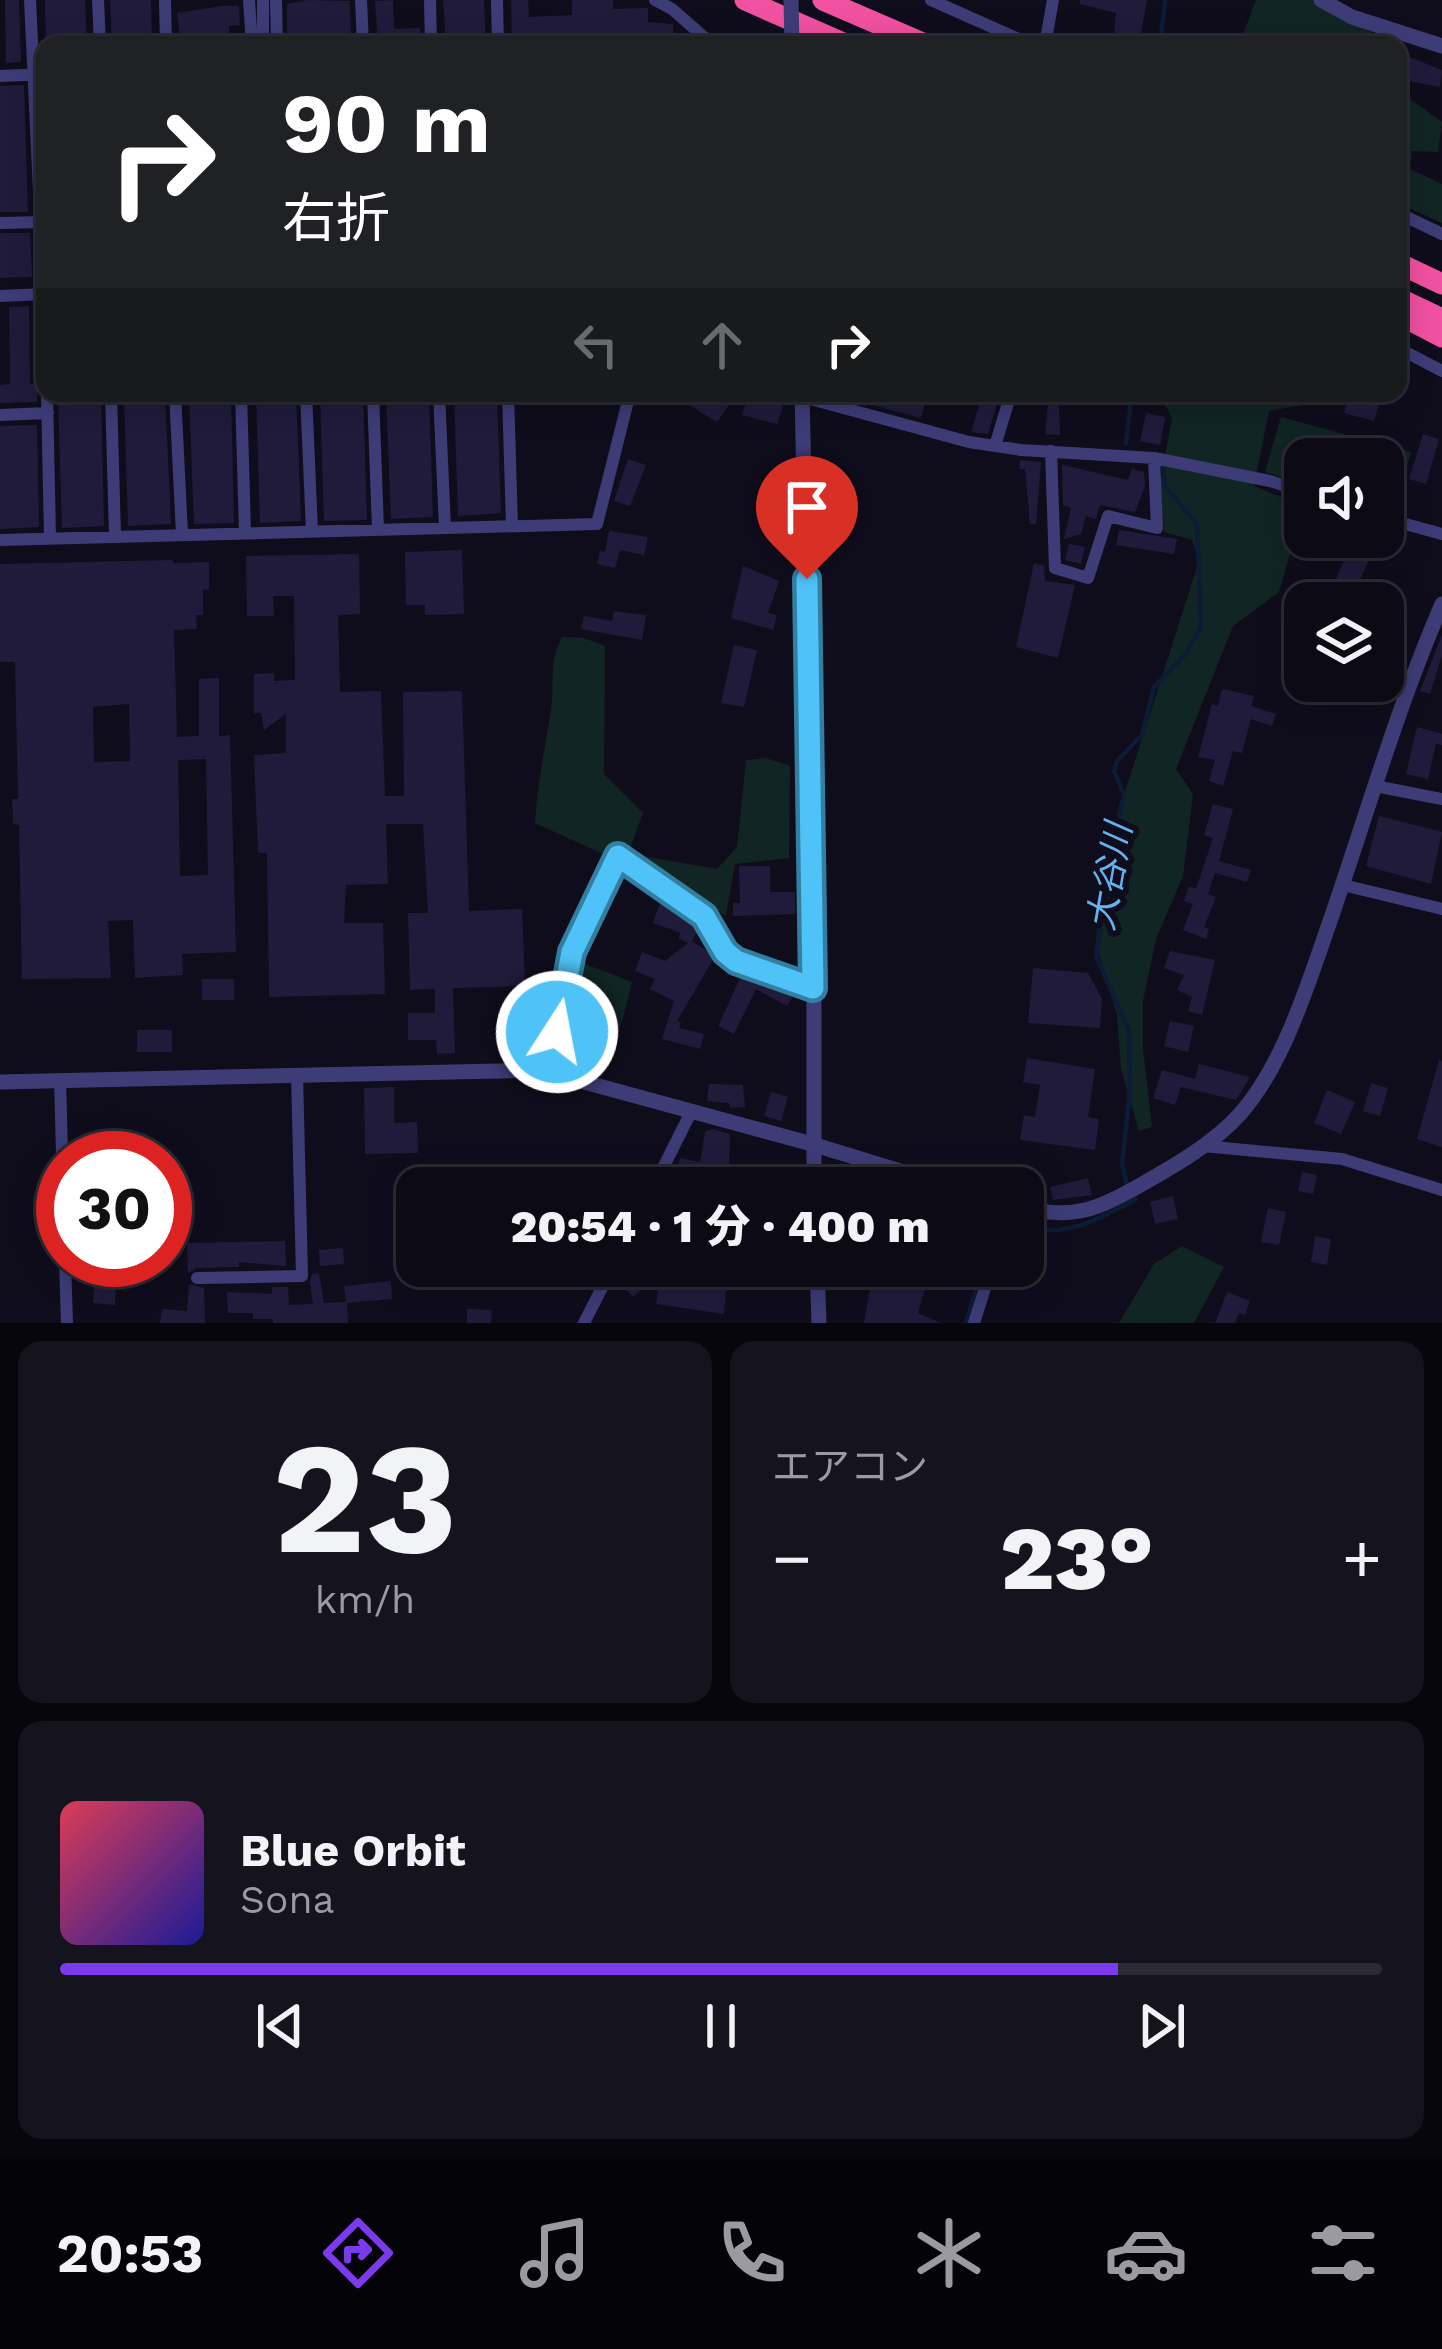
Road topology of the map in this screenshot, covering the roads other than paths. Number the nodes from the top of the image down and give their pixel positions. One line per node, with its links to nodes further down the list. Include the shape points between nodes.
1 (30, 0): 32 (street)
2 (98, 0): 17 (street)
3 (165, 0): 18 (street)
4 (249, 0): 19 (street)
5 (263, 0): 20 (street)
6 (276, 0): 21 (street)
7 (361, 0): 22 (street)
8 (430, 0): 23 (street)
9 (497, 0): 24 (street)
10 (655, 0): 25 (street)
11 (745, 0): 27 (highway)
12 (791, 0): 26 (street, bridge)
13 (823, 0): 28 (highway)
14 (932, 0): 29 (street)
15 (1053, 0): 30 (street)
16 (1321, 0): 31 (street)
17 (100, 36)
18 (166, 36)
19 (251, 36)
20 (263, 36)
21 (277, 36)
22 (363, 36)
23 (431, 36)
24 (497, 36)
25 (703, 36)
26 (792, 36)
27 (827, 36)
28 (906, 36)
29 (1011, 36)
30 (1047, 36)
31 (1442, 46)
32 (36, 56)
33 (36, 74): 34 (street)
34 (0, 76)
35 (1407, 217): 38 (street)
36 (36, 222): 37 (street)
37 (0, 224)
38 (1442, 234)
39 (1407, 253): 41 (highway)
40 (1407, 267): 42 (highway)
41 (1442, 267)
42 (1442, 284)
43 (36, 294): 44 (street)
44 (0, 296)
45 (1407, 302): 47 (highway)
46 (1407, 319): 48 (highway)
47 (1442, 319)
48 (1442, 337)
49 (1407, 352): 50 (street)
50 (1442, 370)
51 (47, 402): 63 (street)
52 (110, 402): 77 (street)
53 (175, 402): 76 (street)
54 (241, 402): 74 (street)
55 (306, 402): 73 (street)
56 (373, 402): 72 (street)
57 (439, 402): 71 (street)
58 (508, 402): 70 (street)
59 (628, 402): 70 (street, via 597,524)
60 (798, 402): 85 (street)
61 (839, 402): 65 (street)
62 (1008, 402): 65 (street)
63 (48, 413): 64 (street); 78 (street)
64 (0, 415)
65 (995, 446): 66 (street)
66 (1051, 451): 67 (street); 67 (street, via 1055,568 1088,578 1108,516 1157,528)
67 (1154, 458): 68 (street)
68 (1284, 485)
69 (1404, 523): 75 (street)
70 (512, 526): 71 (street)
71 (445, 528): 72 (street)
72 (378, 530): 73 (street)
73 (312, 531): 74 (street)
74 (245, 532): 76 (street)
75 (1441, 532)
76 (182, 534): 77 (street)
77 (115, 536): 78 (street)
78 (50, 538): 79 (street)
79 (0, 540)
80 (1442, 604): 81 (street)
81 (1375, 786): 82 (street); 83 (street)
82 (1442, 799)
83 (1343, 885): 84 (street); 93 (street, via 1273,1063 1240,1114)
84 (1442, 910)
85 (813, 988): 86 (street, via 736,961 704,916 618,856 572,952); 92 (street)
86 (549, 1072): 87 (street); 90 (street)
87 (297, 1074): 88 (street); 99 (street, via 302,1276)
88 (60, 1080): 89 (street); 91 (street)
89 (0, 1082)
90 (691, 1112): 92 (street); 94 (street)
91 (61, 1131)
92 (812, 1144): 95 (street); 96 (street)
93 (1202, 1146): 97 (street, via 1342,1159); 98 (street, via 1083,1213)
94 (664, 1167)
95 (813, 1167)
96 (887, 1167)
97 (1442, 1190)
98 (1044, 1213)
99 (196, 1278)
100 (66, 1287): 104 (street)
101 (602, 1287): 105 (street)
102 (818, 1287): 106 (street)
103 (985, 1287): 107 (street)
104 (67, 1323)
105 (584, 1323)
106 (819, 1323)
107 (974, 1323)

